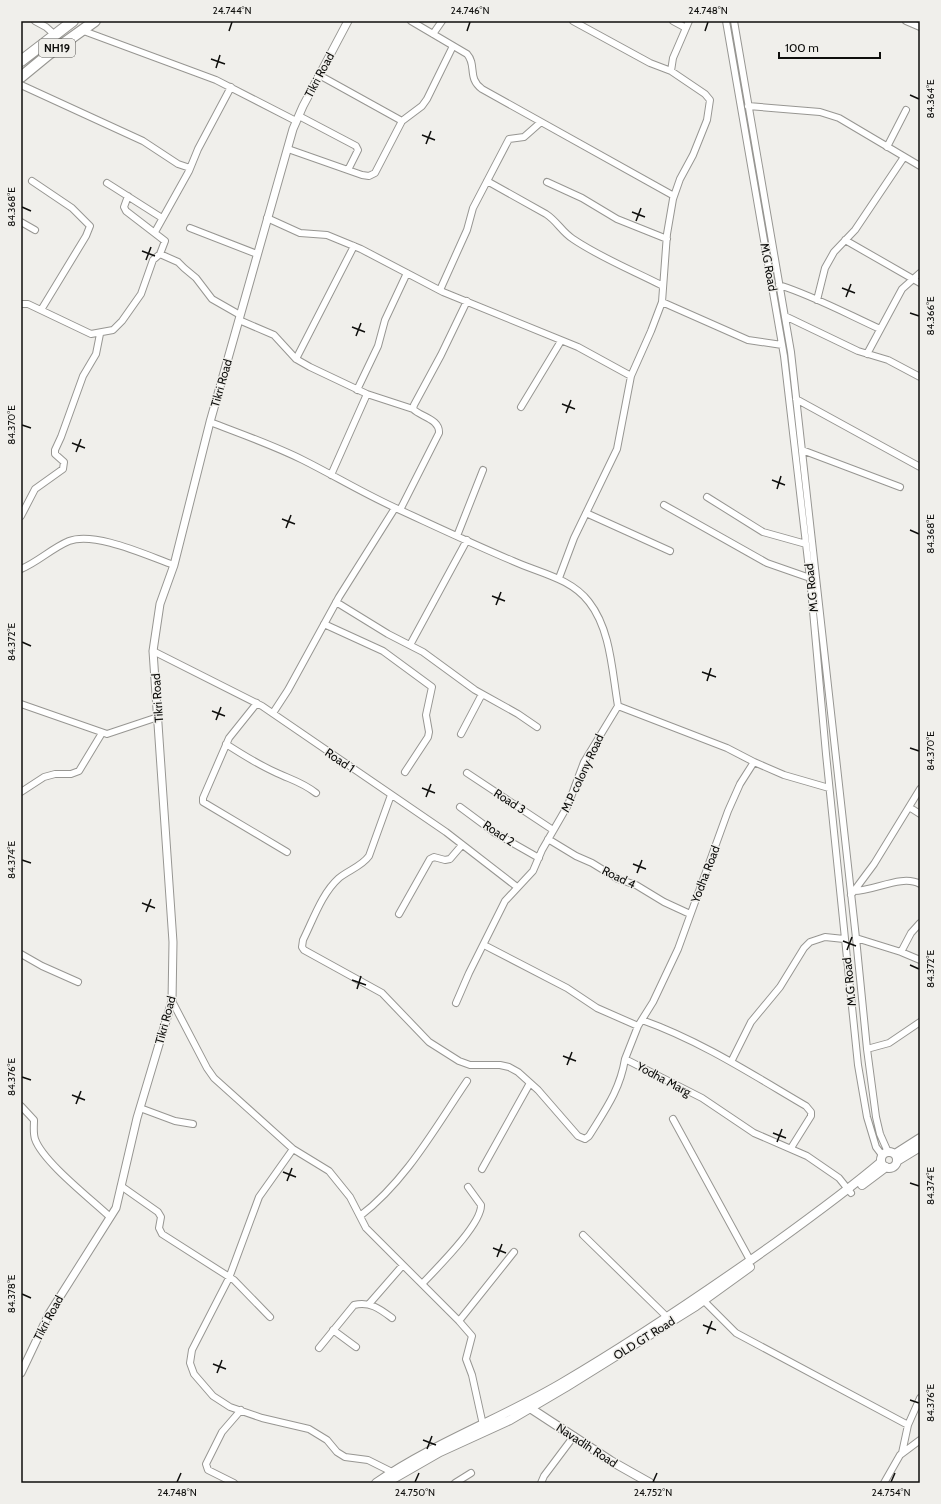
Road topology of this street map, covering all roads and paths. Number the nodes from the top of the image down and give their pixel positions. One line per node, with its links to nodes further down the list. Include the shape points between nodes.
1 (35, 21): 16 (street)
2 (73, 21): 16 (highway, NH19)
3 (95, 21): 15 (highway, NH19)
4 (348, 21): 21 (street, Tikri Road)
5 (412, 21): 17 (street)
6 (442, 21): 17 (street)
7 (573, 21): 20 (street, via 650,63)
8 (673, 21): 14 (street)
9 (689, 21): 14 (street)
10 (726, 21): 70 (street, M.G Road)
11 (734, 21): 25 (street, M.G Road)
12 (906, 21): 13 (street)
13 (920, 27)
14 (686, 28): 20 (street, via 673,58)
15 (81, 30): 22 (highway, NH19); 24 (street)
16 (55, 34): 19 (highway, NH19)
17 (433, 34): 18 (street)
18 (453, 46): 28 (street, via 427,99 422,106); 29 (street, via 470,57 472,74 477,85)
19 (21, 61)
20 (671, 71): 41 (street, via 710,100 707,120)
21 (319, 76): 27 (street, Tikri Road); 28 (street)
22 (21, 77)
23 (21, 84): 34 (street, via 143,141 178,164)
24 (230, 87): 27 (street); 34 (street)
25 (748, 106): 30 (street, via 832,115 846,120); 57 (street, M.G Road)
26 (906, 110): 30 (street)
27 (297, 119): 31 (street, Tikri Road); 35 (street, via 356,146 358,150)
28 (402, 120): 35 (street, via 375,173 369,176)
29 (540, 122): 37 (street, via 524,137 509,139); 41 (street)
30 (887, 147): 32 (street)
31 (288, 149): 35 (street); 43 (street, Tikri Road)
32 (904, 157): 33 (street); 49 (street, via 855,230)
33 (920, 166)
34 (190, 168): 42 (street)
35 (348, 170)
36 (32, 180): 64 (street, via 72,208 90,226)
37 (487, 181): 58 (street, via 555,220 568,236 582,245); 59 (street, via 473,208 467,230)
38 (107, 182): 40 (street)
39 (547, 182): 48 (street, via 582,198 617,219)
40 (128, 196): 42 (street); 47 (street, via 124,207 126,211)
41 (674, 196): 48 (street)
42 (162, 218): 47 (street)
43 (267, 218): 50 (street, via 300,233 327,235); 52 (street, Tikri Road)
44 (21, 222): 46 (street)
45 (190, 228): 52 (street)
46 (34, 230)
47 (155, 232): 51 (street, via 165,241)
48 (667, 239): 58 (street)
49 (845, 240): 55 (street); 60 (street, via 825,268)
50 (354, 246): 53 (street); 73 (street)
51 (160, 254): 66 (street, via 178,262 196,278 212,299); 68 (street, via 153,260 144,288 122,321 113,330)
52 (257, 254): 66 (street, Tikri Road)
53 (407, 273): 59 (street); 76 (street, via 385,320 378,346)
54 (920, 273): 55 (street)
55 (912, 279): 56 (street); 67 (street, via 902,289)
56 (920, 283)
57 (779, 285): 60 (street); 65 (street, M.G Road)
58 (663, 286): 62 (street)
59 (440, 290): 61 (street)
60 (817, 300): 67 (street)
61 (467, 301): 69 (street); 80 (street)
62 (662, 302): 70 (street, via 748,340); 74 (street)
63 (21, 304): 64 (street, via 28,304)
64 (41, 310): 68 (street, via 84,332)
65 (785, 316): 71 (street, M.G Road); 72 (street)
66 (240, 318): 73 (street, via 274,335); 81 (street, Tikri Road)
67 (880, 329): 72 (street)
68 (100, 334): 91 (street, via 96,354 83,376 55,450 55,454 64,462 63,469 35,489)
69 (562, 341): 74 (street); 79 (street)
70 (782, 347): 71 (street); 92 (street, M.G Road)
71 (790, 347): 78 (street, M.G Road)
72 (866, 354): 75 (street, via 888,360)
73 (296, 359): 76 (street)
74 (631, 376): 90 (street, via 617,449)
75 (920, 377)
76 (357, 390): 77 (street)
77 (367, 394): 80 (street); 85 (street)
78 (796, 399): 82 (street, M.G Road); 83 (street)
79 (521, 407)
80 (413, 409): 89 (street, via 437,424 439,433)
81 (210, 422): 85 (street); 97 (street, Tikri Road)
82 (802, 450): 86 (street); 92 (street, M.G Road)
83 (920, 467)
84 (483, 470): 93 (street)
85 (331, 474): 89 (street)
86 (900, 487)
87 (707, 497): 95 (street, via 763,532)
88 (664, 505): 100 (street, via 767,563)
89 (398, 509): 93 (street); 101 (street)
90 (586, 513): 96 (street); 99 (street)
91 (21, 516)
92 (806, 518): 95 (street, M.G Road); 133 (street, M.G Road)
93 (457, 536): 94 (street)
94 (467, 540): 99 (street, via 514,562); 103 (street)
95 (806, 544): 100 (street, M.G Road)
96 (670, 551)
97 (174, 565): 98 (street, via 107,543 77,539 61,545); 104 (street, Tikri Road, via 160,604)
98 (22, 570)
99 (559, 578): 108 (street, via 580,592 597,613 610,656)
100 (810, 578): 118 (street, M.G Road)
101 (336, 602): 102 (street); 103 (street)
102 (324, 624): 109 (street); 116 (street, via 383,651 432,686 426,715 428,737)
103 (410, 645): 105 (street)
104 (153, 651): 106 (street, Road 1); 110 (street, Tikri Road)
105 (482, 694): 111 (street); 113 (street)
106 (257, 703): 109 (street, Road 1); 114 (street)
107 (21, 704): 112 (street)
108 (618, 706): 115 (street, via 727,748); 126 (street, M.P colony Road, via 584,762 568,804)
109 (273, 713): 122 (street, Road 1)
110 (158, 717): 112 (street, via 114,733); 144 (street, Tikri Road, via 173,942)
111 (537, 727)
112 (102, 733): 120 (street, via 79,770 71,774 44,777)
113 (461, 734)
114 (226, 744): 121 (street, via 251,760 296,780); 129 (street, via 203,802)
115 (754, 762): 118 (street, via 784,775); 135 (street, Yodha Road, via 735,796)
116 (405, 772)
117 (466, 773): 126 (street, Road 3)
118 (829, 788): 138 (street, M.G Road)
119 (920, 789): 124 (street)
120 (21, 792)
121 (316, 793)
122 (391, 795): 128 (street, Road 1); 153 (street, Yodha Marg, via 369,856 331,888 307,931 302,947 310,954 382,993 429,1042 459,1061 470,1065 500,1064 509,1067)
123 (460, 807): 130 (street, Road 2, via 495,833)
124 (909, 807): 125 (street); 133 (street)
125 (920, 814)
126 (553, 830): 127 (street, M.P colony Road)
127 (548, 839): 130 (street, M.P colony Road); 135 (street, Road 4, via 618,879 636,885)
128 (462, 845): 132 (street, Road 1); 134 (street, via 450,859 430,859)
129 (287, 852)
130 (539, 858): 132 (street, M.P colony Road, via 528,878)
131 (920, 884): 133 (street, via 912,881 891,883)
132 (517, 887): 139 (street, M.P colony Road, via 505,901)
133 (853, 893): 137 (street, M.G Road)
134 (399, 914)
135 (690, 914): 146 (street, Yodha Road, via 678,949)
136 (920, 924): 140 (street, via 911,933)
137 (856, 938): 140 (street); 149 (street, M.G Road)
138 (844, 939): 151 (street, via 825,937 810,942 804,948 780,987 751,1022); 162 (street, M.G Road, via 864,1098 871,1132)
139 (484, 945): 145 (street, M.P colony Road); 148 (street, via 567,988 597,1008)
140 (901, 952): 142 (street)
141 (21, 954): 143 (street)
142 (920, 960)
143 (78, 982)
144 (172, 1001): 155 (street, Tikri Road); 161 (street, via 214,1078)
145 (456, 1004)
146 (642, 1020): 148 (street, Yodha Road); 151 (street, via 675,1032)
147 (920, 1022): 149 (street, via 889,1044)
148 (638, 1026): 150 (street, Yodha Road)
149 (867, 1049): 162 (street, M.G Road, via 876,1116)
150 (625, 1059): 153 (street, Yodha Marg, via 614,1097 585,1139 578,1136); 160 (street, Yodha Marg, via 702,1098 754,1133)
151 (731, 1062): 160 (street, via 809,1109 811,1116)
152 (467, 1081): 167 (street, via 402,1176 384,1196)
153 (530, 1084): 163 (street)
154 (21, 1106): 168 (street, via 34,1120 35,1139 43,1151 67,1179)
155 (140, 1108): 157 (street, via 175,1121); 164 (street, Tikri Road)
156 (673, 1119): 171 (street)
157 (193, 1124)
158 (920, 1138): 162 (main road)
159 (920, 1147): 162 (main road, OLD GT Road)
160 (790, 1148): 166 (street, Yodha Marg, via 839,1178)
161 (293, 1149): 167 (street, via 329,1171 350,1197); 173 (street, via 259,1197)
162 (888, 1159): 166 (main road, OLD GT Road)
163 (482, 1169)
164 (121, 1186): 168 (street, Tikri Road, via 116,1208); 173 (street, via 158,1212 161,1217 159,1228 162,1234)
165 (468, 1187): 174 (street, via 481,1205 480,1214 465,1236)
166 (850, 1191): 171 (main road, OLD GT Road); 175 (main road, OLD GT Road)
167 (360, 1216): 172 (street, via 366,1228)
168 (110, 1217): 184 (street, Tikri Road, via 49,1314)
169 (583, 1235): 177 (street)
170 (514, 1252): 180 (street)
171 (750, 1260): 177 (main road, OLD GT Road)
172 (403, 1264): 174 (street); 176 (street)
173 (230, 1278): 178 (street); 187 (street, via 192,1350 190,1363 194,1374 212,1396 230,1407)
174 (422, 1284): 180 (street)
175 (704, 1301): 186 (main road, OLD GT Road); 189 (street, via 736,1333)
176 (369, 1304): 179 (street); 181 (street, via 354,1305)
177 (667, 1316): 186 (main road, OLD GT Road)
178 (270, 1317)
179 (392, 1318)
180 (459, 1321): 188 (street, via 472,1336 466,1359 472,1374)
181 (333, 1330): 182 (street); 183 (street)
182 (356, 1347)
183 (319, 1348)
184 (21, 1373)
185 (920, 1398): 189 (street)
186 (529, 1405): 188 (main road, OLD GT Road); 190 (main road, Navadih Road); 197 (main road, OLD GT Road, via 510,1420 440,1452)
187 (241, 1410): 193 (street, via 262,1418 309,1429 328,1440 337,1452 345,1457 368,1460); 195 (street, via 222,1432 206,1464 208,1470)
188 (483, 1425): 193 (main road, OLD GT Road)
189 (908, 1425): 192 (street)
190 (574, 1436): 199 (street); 200 (main road, Navadih Road)
191 (920, 1440): 192 (street)
192 (902, 1453): 201 (street)
193 (392, 1472): 196 (main road, OLD GT Road)
194 (472, 1473): 198 (street)
195 (234, 1483)
196 (376, 1483)
197 (386, 1483)
198 (454, 1483)
199 (541, 1483)
200 (650, 1483)
201 (884, 1483)

